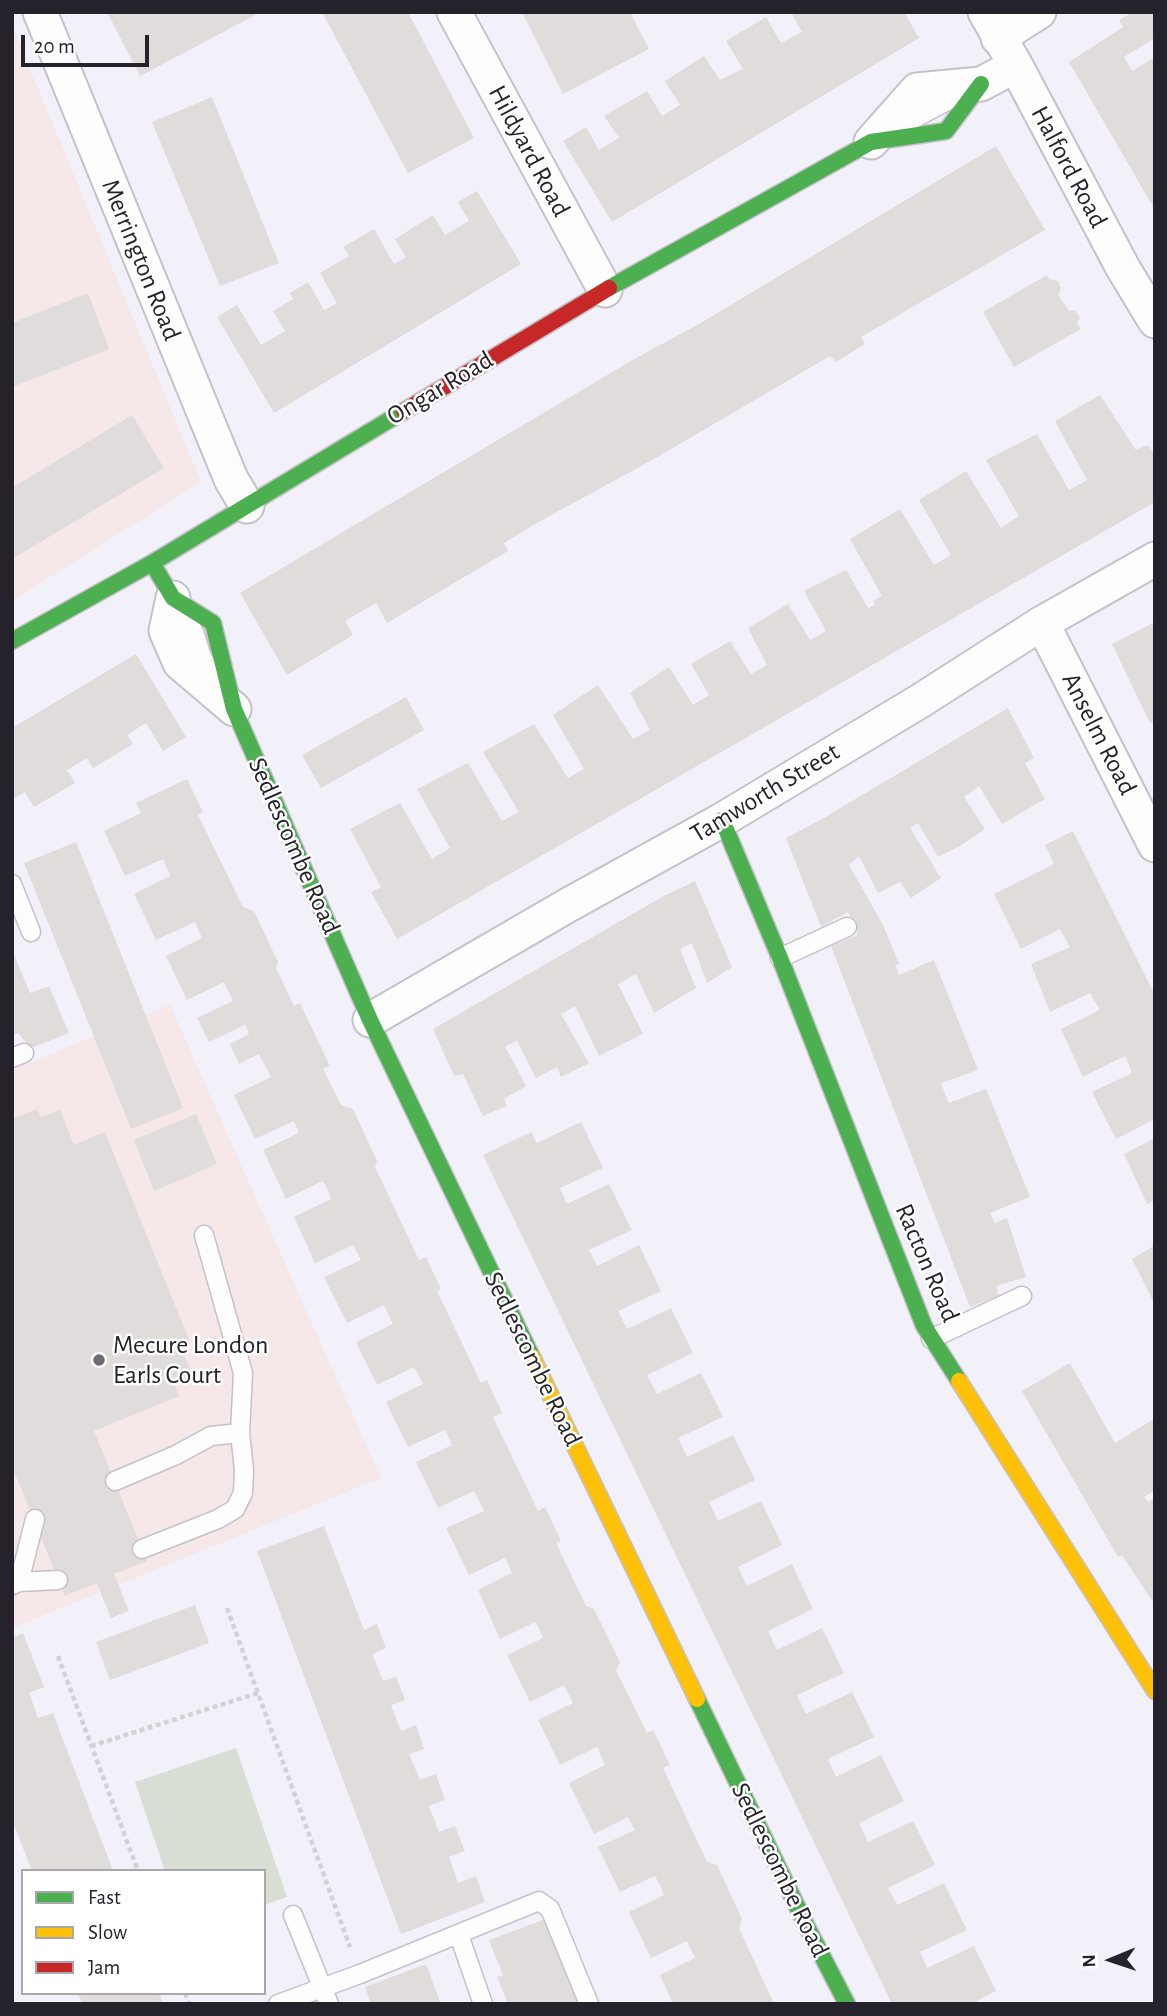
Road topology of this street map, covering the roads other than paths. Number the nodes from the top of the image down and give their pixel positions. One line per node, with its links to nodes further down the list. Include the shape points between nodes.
1 (40, 12): 10 (street, Merrington Road, via 231,479)
2 (454, 12): 8 (street, Hildyard Road)
3 (1039, 12): 4 (street)
4 (992, 25): 5 (street, Halford Road)
5 (1016, 66): 6 (street, Ongar Road); 9 (street, Halford Road)
6 (981, 84): 7 (street, Ongar Road, via 917,90); 7 (street, Ongar Road, via 946,131)
7 (872, 142): 8 (street, Ongar Road)
8 (605, 290): 10 (street, Ongar Road)
9 (1155, 321)
10 (247, 506): 12 (street, Ongar Road)
11 (1155, 559): 14 (street, Tamworth Street)
12 (152, 563): 13 (street, Sedlescombe Road); 15 (street, Ongar Road)
13 (173, 598): 16 (street, Sedlescombe Road, via 213,623); 16 (street, Sedlescombe Road, via 166,631 180,663)
14 (1042, 623): 17 (street, Tamworth Street); 18 (street, Anselm Road)
15 (12, 641)
16 (234, 709): 23 (street, Sedlescombe Road)
17 (722, 820): 22 (street, Racton Road); 23 (street, Tamworth Street)
18 (1155, 845)
19 (12, 884): 21 (lane)
20 (848, 927): 22 (lane)
21 (31, 932)
22 (780, 958): 26 (street, Racton Road)
23 (370, 1020): 40 (street, Sedlescombe Road)
24 (204, 1235): 27 (lane, via 243,1373)
25 (1022, 1296): 26 (lane)
26 (931, 1339): 33 (street, Racton Road)
27 (240, 1433): 28 (lane, via 211,1436); 30 (lane, via 243,1493 235,1509)
28 (115, 1481)
29 (35, 1519): 32 (lane)
30 (142, 1549)
31 (58, 1580): 32 (lane)
32 (15, 1584)
33 (1155, 1691)
34 (293, 1915): 36 (lane)
35 (458, 1935): 36 (lane, via 360,1974); 38 (lane); 39 (lane, via 540,1901 551,1909)
36 (326, 1995): 37 (lane)
37 (278, 2004)
38 (483, 2004)
39 (589, 2004)
40 (846, 2004)

